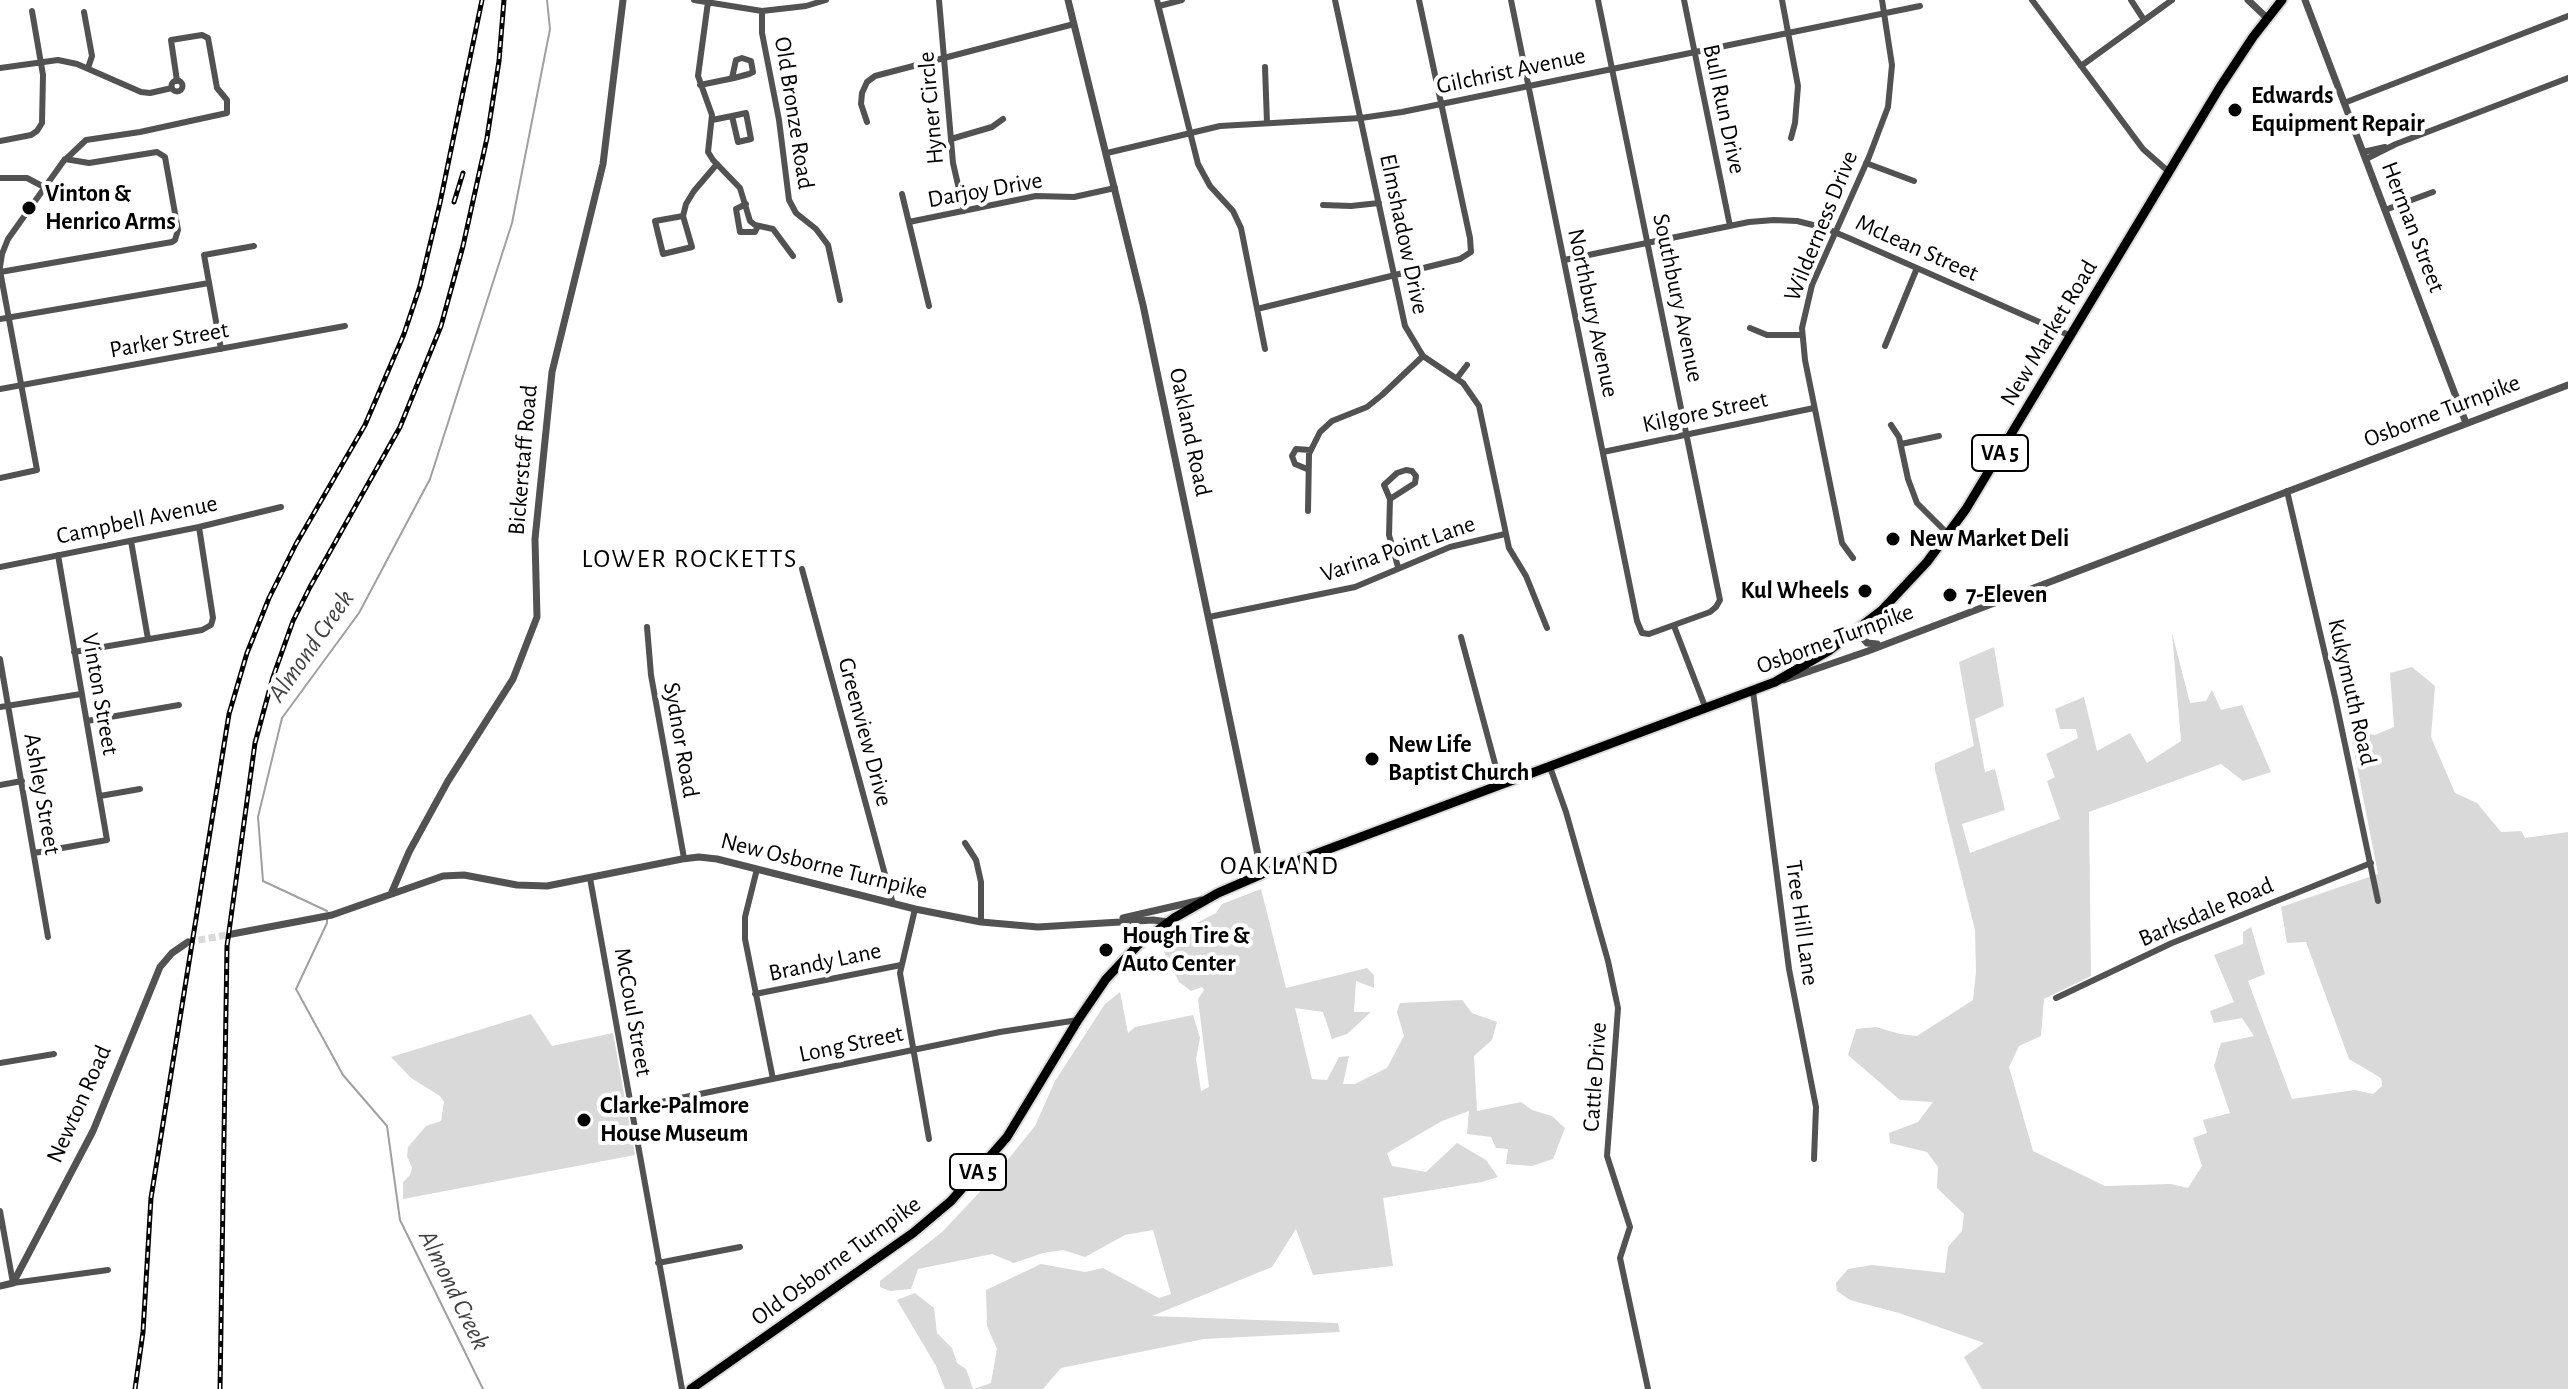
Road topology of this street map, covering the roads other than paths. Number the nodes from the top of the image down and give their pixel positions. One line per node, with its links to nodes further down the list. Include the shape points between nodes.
1 (623, 0): 161 (street, Bickerstaff Road, via 603,164 552,372 534,557 537,617 513,679 448,781)
2 (694, 0): 21 (street)
3 (787, 0): 24 (street)
4 (826, 0): 24 (street)
5 (939, 0): 35 (street, Hyner Circle)
6 (1068, 0): 32 (street, Oakland Road)
7 (1182, 0): 22 (street)
8 (1335, 0): 49 (street, Elmshadow Drive)
9 (1419, 0): 47 (street)
10 (1511, 0): 45 (street, Northbury Avenue)
11 (1598, 0): 41 (street, Southbury Avenue)
12 (1684, 0): 34 (street, Bull Run Drive)
13 (1782, 0): 33 (street)
14 (1882, 0): 28 (street, Wilderness Drive)
15 (2032, 0): 37 (street)
16 (2131, 0): 31 (street)
17 (2172, 0): 31 (street)
18 (2248, 0): 30 (street)
19 (2282, 0): 30 (main road, New Market Road / VA 5)
20 (2305, 0): 46 (street, Herman Street)
21 (708, 2): 26 (street); 44 (street)
22 (1158, 3): 54 (street)
23 (1920, 6): 28 (street, Gilchrist Avenue)
24 (788, 9): 26 (street)
25 (32, 11): 36 (street)
26 (762, 11): 88 (street, Old Bronze Road, via 789,200 828,245)
27 (84, 12): 40 (street, via 92,56)
28 (1885, 13): 33 (street, Gilchrist Avenue); 61 (street, Wilderness Drive, via 1892,52 1890,94)
29 (2568, 16): 46 (street)
30 (2267, 18): 63 (main road, New Market Road / VA 5)
31 (2144, 20): 37 (street)
32 (1074, 24): 35 (street); 58 (street, Oakland Road)
33 (1789, 33): 34 (street, Gilchrist Avenue); 55 (street, via 1798,86)
34 (1694, 52): 41 (street, Gilchrist Avenue); 78 (street, Bull Run Drive)
35 (944, 57): 52 (street, via 872,78 861,97); 56 (street, Hyner Circle)
36 (40, 62): 39 (street); 40 (street); 57 (street, via 40,128)
37 (2081, 66): 63 (street, via 2143,149)
38 (1265, 67): 53 (street)
39 (0, 68)
40 (88, 68): 60 (street, via 141,92 176,92 182,84 177,81 171,40 202,35 208,38 227,113 86,140)
41 (1612, 69): 45 (street, Gilchrist Avenue); 80 (street, Southbury Avenue)
42 (732, 78): 44 (street)
43 (2568, 78): 59 (street)
44 (700, 85): 51 (street)
45 (1528, 86): 47 (street, Gilchrist Avenue); 83 (street, Northbury Avenue)
46 (2344, 103): 59 (street, Herman Street)
47 (1442, 104): 49 (street, Gilchrist Avenue); 86 (street, via 1471,252)
48 (732, 116): 48 (street, via 746,113 751,139 738,142); 51 (street)
49 (1361, 118): 53 (street, Gilchrist Avenue); 70 (street, Elmshadow Drive)
50 (1003, 119): 56 (street)
51 (712, 120): 62 (street, via 707,147)
52 (867, 122)
53 (1267, 123): 54 (street, Gilchrist Avenue)
54 (1189, 132): 58 (street, Gilchrist Avenue); 90 (street, via 1203,176 1239,222)
55 (1791, 138)
56 (951, 139): 74 (street, Hyner Circle)
57 (0, 141)
58 (1107, 153): 67 (street, Oakland Road)
59 (2364, 156): 73 (street, Herman Street)
60 (66, 159): 66 (street); 85 (street, via 85,164 163,155 176,239)
61 (1866, 163): 65 (street); 79 (street, Wilderness Drive)
62 (717, 164): 71 (street, via 737,183); 75 (street, via 694,191)
63 (2169, 172): 96 (main road, New Market Road / VA 5)
64 (0, 178): 66 (street, via 27,178)
65 (1914, 181)
66 (44, 187): 85 (street, via 8,239)
67 (1115, 188): 74 (street, Darjoy Drive); 129 (street, Oakland Road)
68 (2433, 192): 73 (street)
69 (902, 194): 76 (street)
70 (1379, 203): 72 (street); 86 (street, Elmshadow Drive)
71 (746, 204): 77 (street, via 750,221); 77 (street, via 736,209 740,232 755,232)
72 (1323, 205)
73 (2385, 210): 107 (street, Herman Street)
74 (964, 211): 76 (street, Darjoy Drive)
75 (683, 216): 75 (street, via 692,247 663,254 655,221)
76 (909, 222): 89 (street)
77 (758, 226): 82 (street, via 773,229)
78 (1730, 226): 79 (street, McLean Street, via 1786,220); 80 (street, McLean Street)
79 (1835, 232): 84 (street, McLean Street); 95 (street, Wilderness Drive, via 1809,294)
80 (1648, 243): 83 (street, McLean Street); 109 (street, Southbury Avenue)
81 (254, 246): 87 (street, via 204,255)
82 (793, 256)
83 (1564, 260): 113 (street, Northbury Avenue)
84 (1917, 268): 96 (street, McLean Street); 97 (street)
85 (0, 272): 91 (street)
86 (1395, 275): 90 (street); 100 (street, Elmshadow Drive, via 1405,326)
87 (209, 283): 91 (street); 98 (street)
88 (840, 300)
89 (929, 306)
90 (1257, 309): 99 (street)
91 (9, 317): 92 (street); 104 (street)
92 (0, 319)
93 (345, 326): 98 (street, Parker Street)
94 (1750, 328): 95 (street, via 1762,334)
95 (1802, 335): 106 (street, Wilderness Drive)
96 (2071, 336): 122 (main road, New Market Road / VA 5)
97 (1885, 346)
98 (221, 349): 104 (street, Parker Street)
99 (1265, 349)
100 (1423, 356): 102 (street, Elmshadow Drive); 112 (street, via 1367,407 1332,421)
101 (1467, 365): 102 (street)
102 (1457, 378): 121 (street, Elmshadow Drive, via 1484,420)
103 (2568, 385): 107 (street, Osborne Turnpike)
104 (21, 386): 105 (street, Parker Street); 115 (street, via 37,470)
105 (0, 389)
106 (1814, 408): 109 (street, Kilgore Street); 125 (street, Wilderness Drive, via 1842,543)
107 (2466, 423): 116 (street, Osborne Turnpike)
108 (1891, 425): 111 (street)
109 (1687, 434): 113 (street, Kilgore Street); 130 (street, Southbury Avenue, via 1719,604)
110 (1939, 436): 111 (street)
111 (1901, 444): 122 (street, via 1917,503)
112 (1310, 450): 114 (street); 114 (street, via 1296,449 1292,456 1295,464)
113 (1603, 452): 130 (street, Northbury Avenue, via 1642,633)
114 (1307, 469): 119 (street)
115 (0, 478)
116 (2287, 491): 136 (street, Osborne Turnpike); 157 (street, Kukymuth Road)
117 (1390, 499): 117 (street, via 1385,483 1412,471 1415,483); 127 (street, via 1389,535)
118 (281, 507): 120 (street, Campbell Avenue)
119 (1308, 511)
120 (199, 527): 123 (street, Campbell Avenue); 135 (street, via 211,625)
121 (1505, 534): 127 (street, Varina Point Lane); 132 (street, Elmshadow Drive)
122 (1948, 534): 133 (main road, New Market Road / VA 5, via 1906,585)
123 (131, 541): 124 (street, Campbell Avenue); 135 (street)
124 (58, 555): 126 (street, Campbell Avenue); 137 (street, Vinton Street)
125 (1853, 558)
126 (0, 567)
127 (1398, 567): 129 (street, Varina Point Lane, via 1347,589)
128 (802, 569): 164 (street, Greenview Drive)
129 (1209, 617): 159 (street, Oakland Road)
130 (1674, 626): 146 (street)
131 (647, 627): 156 (street, Sydnor Road)
132 (1547, 628)
133 (1857, 630): 136 (street, via 1867,643); 138 (main road, New Market Road / VA 5)
134 (1461, 637): 151 (street)
135 (148, 639): 137 (street)
136 (1887, 642): 140 (street, Osborne Turnpike)
137 (74, 652): 143 (street, Vinton Street)
138 (1825, 653): 140 (street); 141 (main road, New Market Road / VA 5)
139 (0, 659): 145 (street, Ashley Street)
140 (1831, 665): 141 (street, Osborne Turnpike)
141 (1775, 682): 142 (main road, Osborne Turnpike / VA 5)
142 (1753, 691): 146 (main road, Osborne Turnpike / VA 5); 184 (street, Tree Hill Lane, via 1789,969 1816,1107)
143 (81, 694): 145 (street); 147 (street, Vinton Street)
144 (179, 705): 147 (street)
145 (4, 706): 149 (street, Ashley Street)
146 (1706, 709): 148 (main road, Osborne Turnpike / VA 5)
147 (87, 721): 153 (street, Vinton Street)
148 (1550, 767): 151 (main road, Osborne Turnpike / VA 5); 193 (street, Cattle Drive, via 1618,1008 1607,1156 1630,1227 1620,1258)
149 (22, 781): 150 (street); 155 (street, Ashley Street)
150 (0, 785)
151 (1501, 786): 159 (main road, Osborne Turnpike / VA 5)
152 (140, 789): 153 (street)
153 (100, 796): 155 (street, Vinton Street, via 107,840)
154 (965, 843): 167 (street, via 981,882)
155 (34, 853): 172 (street, Ashley Street)
156 (684, 858): 158 (street, New Osborne Turnpike); 160 (street, New Osborne Turnpike)
157 (2371, 863): 163 (street, Kukymuth Road); 176 (street, Barksdale Road, via 2172,943)
158 (757, 869): 164 (street, New Osborne Turnpike); 175 (street, via 744,925)
159 (1262, 874): 162 (main road, Osborne Turnpike / VA 5)
160 (590, 878): 161 (street, New Osborne Turnpike, via 534,886 456,874); 182 (street, McCoul Street)
161 (391, 894): 171 (street, New Osborne Turnpike, via 327,917)
162 (1207, 899): 168 (street, New Osborne Turnpike); 169 (main road, Old Osborne Turnpike / VA 5)
163 (2378, 901)
164 (893, 904): 165 (street, New Osborne Turnpike)
165 (915, 909): 167 (street, New Osborne Turnpike); 174 (street)
166 (1139, 921): 168 (street, New Osborne Turnpike); 169 (street, New Osborne Turnpike); 170 (street)
167 (981, 922): 168 (street, New Osborne Turnpike, via 1038,927)
168 (1108, 922)
169 (1168, 922): 170 (main road, Old Osborne Turnpike / VA 5)
170 (1152, 933): 177 (main road, Old Osborne Turnpike / VA 5, via 1106,979)
171 (232, 936)
172 (48, 937)
173 (187, 944): 189 (street, Newton Road, via 165,960 155,977 93,1131)
174 (901, 965): 175 (street, Brandy Lane); 178 (street)
175 (755, 994): 181 (street)
176 (2056, 998)
177 (1078, 1020): 178 (street, Long Street); 192 (main road, Old Osborne Turnpike / VA 5, via 1013,1129 951,1201)
178 (915, 1050): 181 (street, Long Street); 183 (street)
179 (54, 1054): 180 (street)
180 (0, 1063)
181 (773, 1079): 182 (street, Long Street)
182 (632, 1108): 187 (street, McCoul Street)
183 (929, 1139)
184 (1814, 1159)
185 (0, 1211): 189 (street)
186 (740, 1247): 187 (street)
187 (658, 1263): 191 (street, McCoul Street)
188 (108, 1270): 189 (street)
189 (13, 1283): 190 (street)
190 (0, 1286)
191 (682, 1389)
192 (691, 1389)
193 (1648, 1389)

